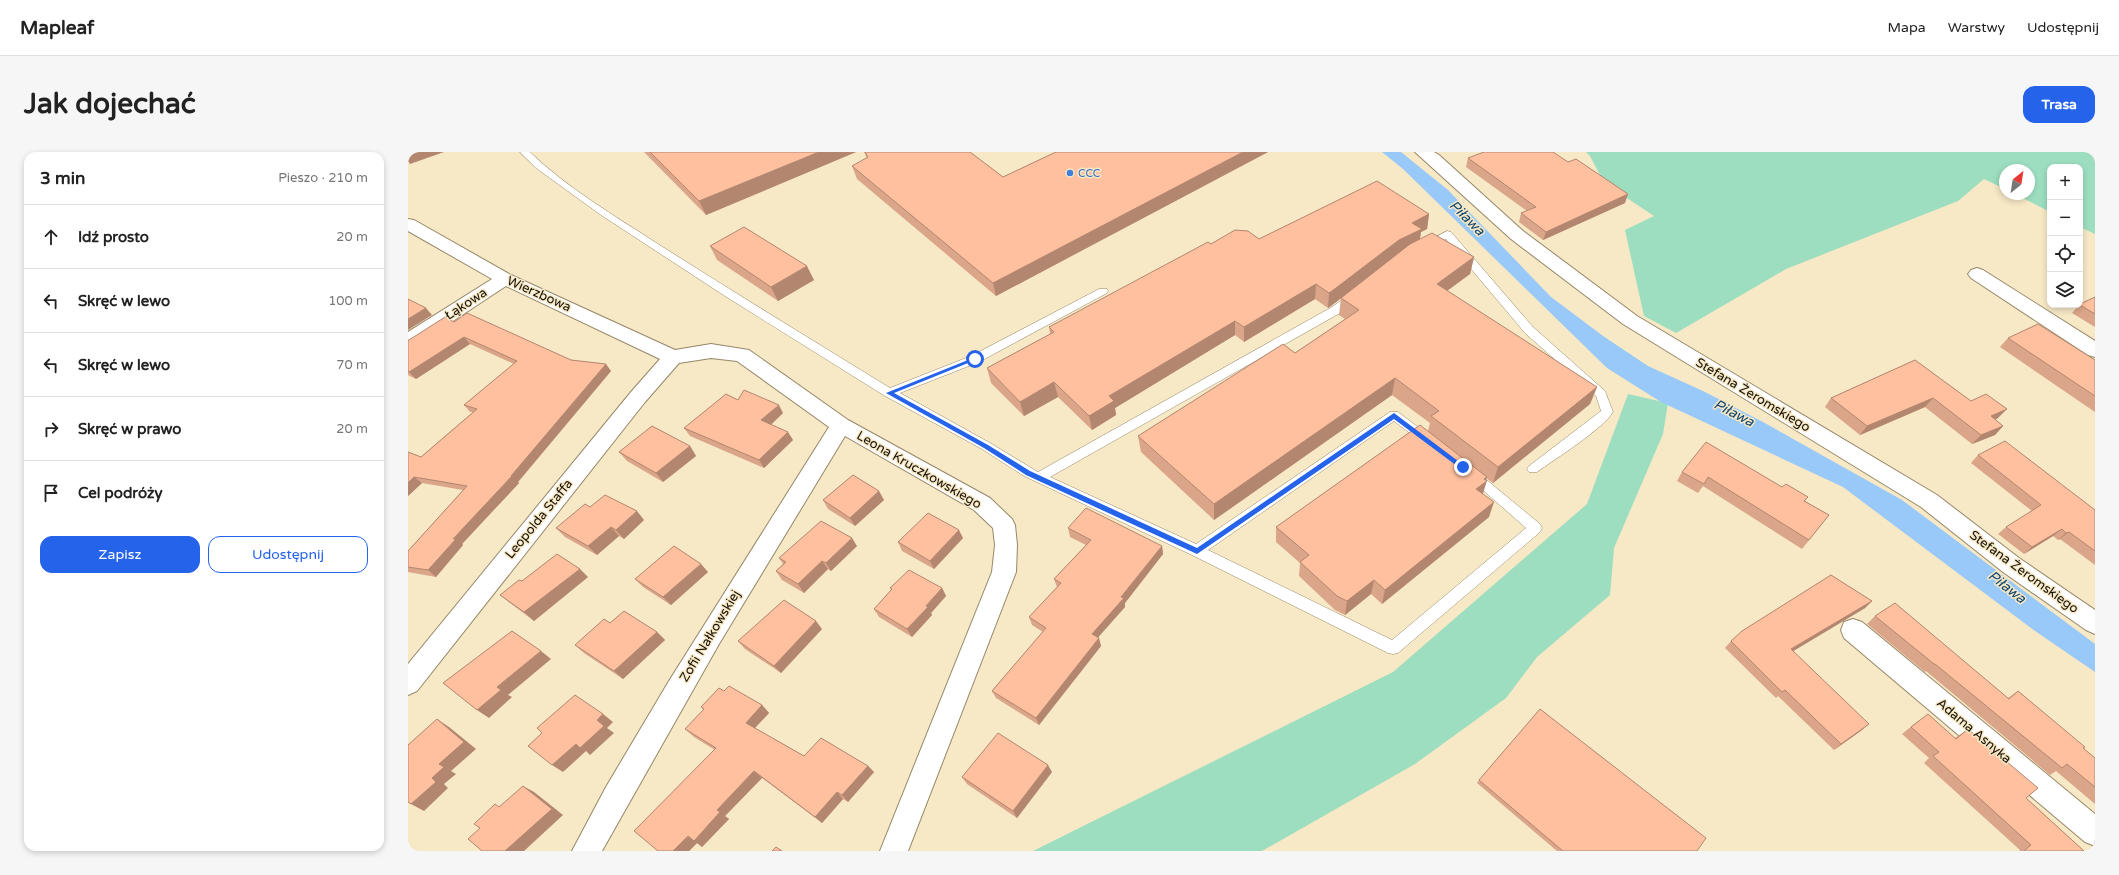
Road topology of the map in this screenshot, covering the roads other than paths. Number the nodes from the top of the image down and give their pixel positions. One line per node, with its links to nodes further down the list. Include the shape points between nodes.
1 (525, 152): 12 (lane, via 539,166 604,213)
2 (1423, 152): 19 (street, Stefana Żeromskiego, via 1433,158 1517,235 1630,320 1929,501 2011,565)
3 (408, 224): 6 (street, Wierzbowa)
4 (1415, 252): 16 (lane, via 1447,234 1529,330 1601,394 1607,412)
5 (1977, 274): 10 (street)
6 (505, 279): 9 (street, Łąkowa); 11 (street, Wierzbowa)
7 (1366, 287): 17 (lane, via 1336,310)
8 (1103, 291): 12 (lane, via 975,359)
9 (408, 341)
10 (2095, 350)
11 (673, 357): 13 (street, Leona Kruczkowskiego, via 710,351 742,355); 21 (street, Leopolda Staffa)
12 (889, 393): 17 (lane)
13 (841, 425): 23 (street, Zofii Nałkowskiej, via 715,626 630,769); 24 (street, Leona Kruczkowskiego, via 982,504 1004,525 1004,572)
14 (1438, 448): 18 (lane, via 1394,416)
15 (1463, 467): 18 (lane, via 1535,528 1393,648)
16 (1533, 469)
17 (1039, 477): 18 (lane)
18 (1197, 551)
19 (2095, 623)
20 (1853, 630): 22 (street, Adama Asnyka)
21 (408, 683)
22 (2095, 832)
23 (586, 851)
24 (894, 851)

